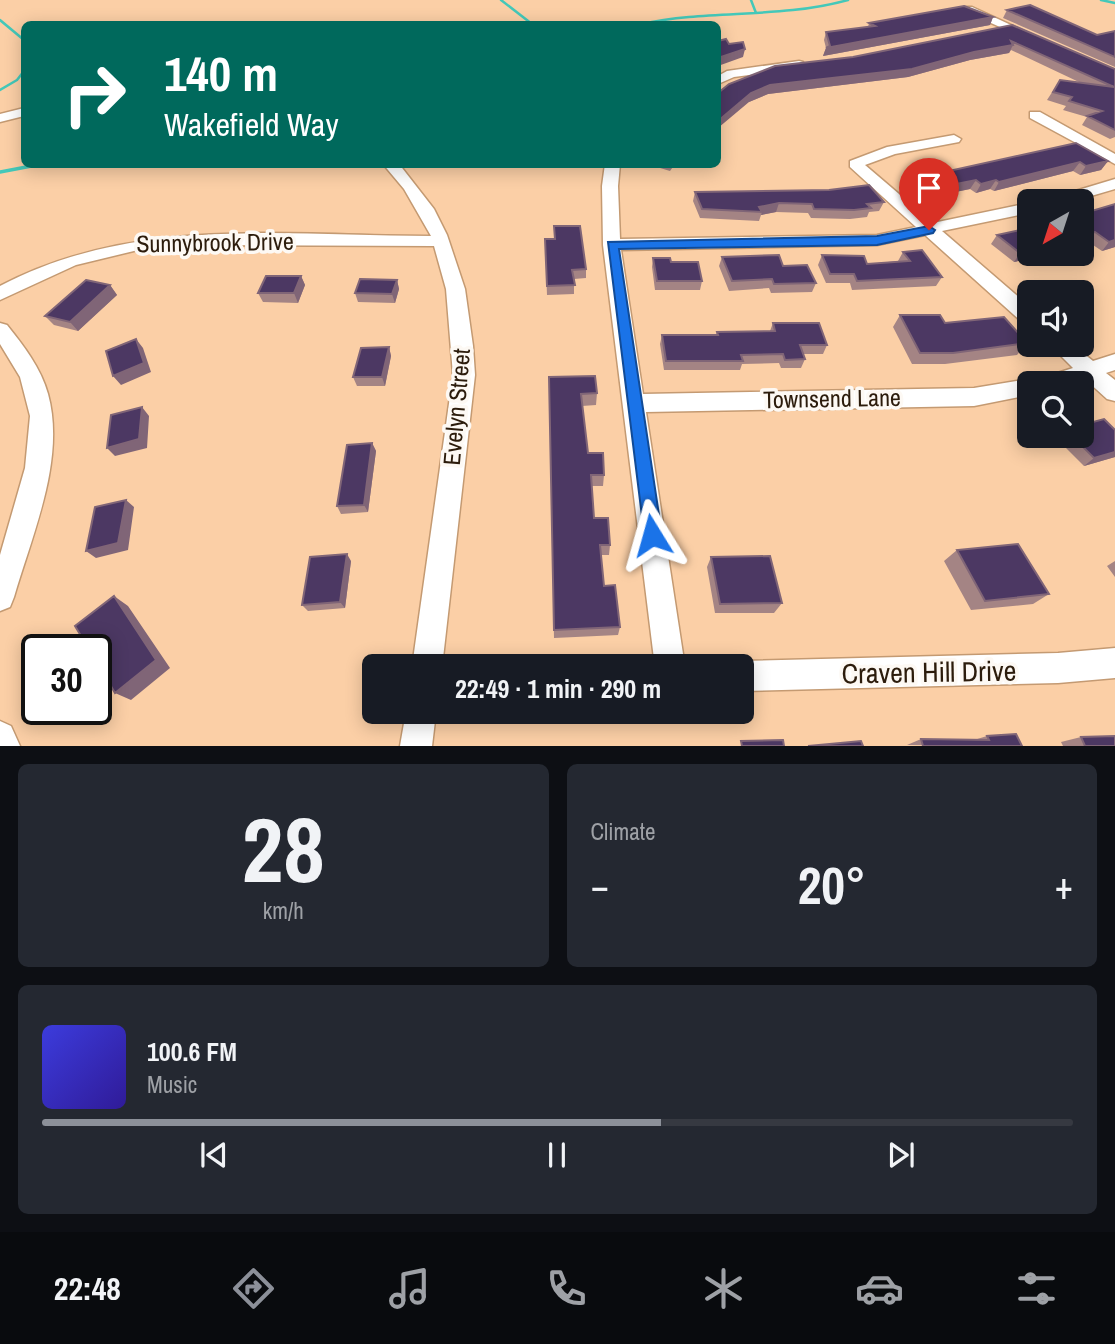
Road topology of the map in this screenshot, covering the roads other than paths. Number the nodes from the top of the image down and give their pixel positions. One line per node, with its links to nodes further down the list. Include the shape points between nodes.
1 (963, 6): 2 (street)
2 (1008, 27): 3 (street); 4 (street)
3 (981, 32)
4 (1044, 43)
5 (814, 63): 6 (street)
6 (721, 79)
7 (21, 112): 9 (street)
8 (1035, 116): 11 (street)
9 (0, 118)
10 (954, 139): 17 (street, via 892,150 855,164)
11 (1115, 160)
12 (394, 168): 18 (street, Evelyn Street, via 419,196)
13 (612, 168): 19 (street)
14 (1115, 184): 15 (street)
15 (1094, 190)
16 (1017, 211): 17 (street)
17 (929, 230): 19 (street, via 877,240); 21 (street)
18 (441, 241): 20 (street, Sunnybrook Drive, via 224,239 128,244 58,265); 32 (street, Evelyn Street, via 450,262 462,327 464,375)
19 (612, 245): 30 (street)
20 (0, 294)
21 (1017, 307)
22 (0, 330): 31 (street, via 20,356 38,396 40,445 33,490)
23 (1074, 357): 25 (street)
24 (1115, 362): 26 (street)
25 (1090, 371)
26 (1094, 371)
27 (1094, 375): 29 (street)
28 (1017, 389): 30 (street, Townsend Lane, via 974,397)
29 (1115, 393)
30 (634, 403): 33 (street)
31 (0, 597)
32 (429, 654)
33 (668, 654)
34 (1115, 663): 35 (street, Craven Hill Drive)
35 (754, 676)
36 (419, 724): 39 (street)
37 (0, 737): 38 (street)
38 (4, 746)
39 (416, 746)

